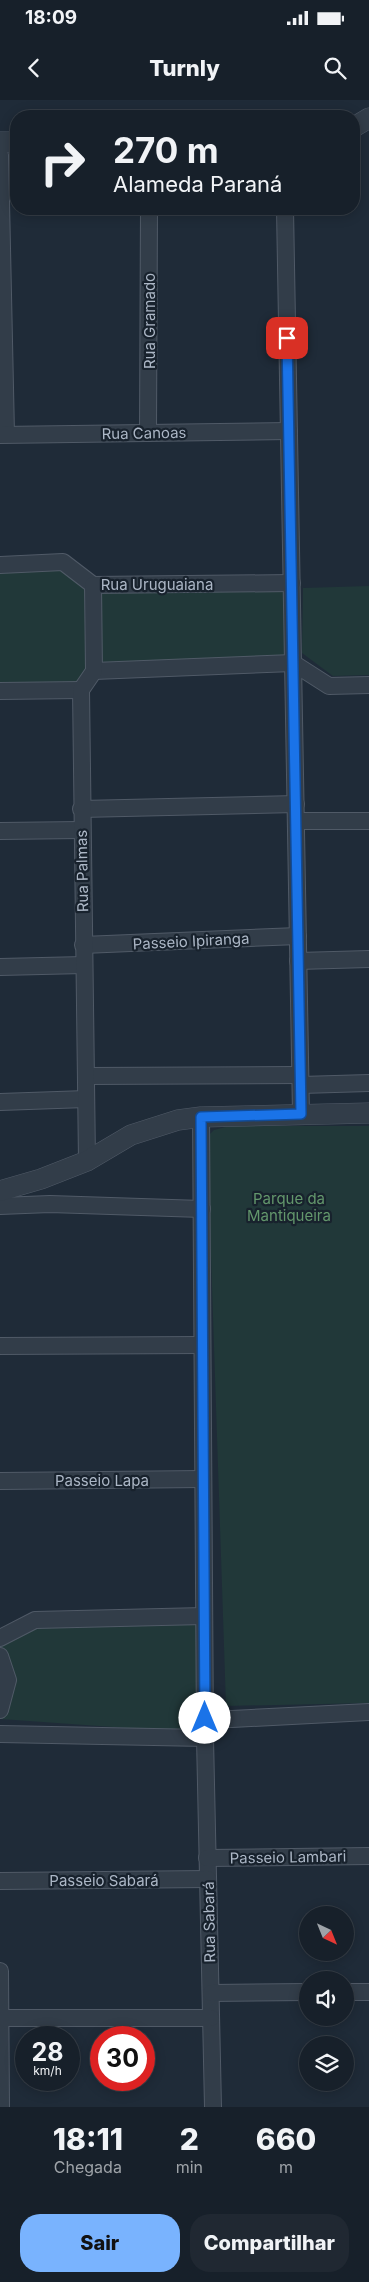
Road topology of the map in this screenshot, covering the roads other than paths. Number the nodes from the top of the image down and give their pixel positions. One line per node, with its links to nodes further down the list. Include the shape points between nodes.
1 (0, 155): 6 (street)
2 (149, 215): 5 (street, Rua Gramado)
3 (286, 215): 4 (street)
4 (289, 431): 5 (street, Rua Canoas); 8 (street)
5 (148, 432): 6 (street, Rua Canoas)
6 (3, 434)
7 (0, 565): 9 (street, Rua Uruguaiana, via 63,562)
8 (292, 584): 9 (street, Rua Uruguaiana); 10 (street)
9 (92, 585): 11 (street)
10 (293, 662): 11 (street); 12 (street, via 329,686); 15 (street)
11 (94, 671): 13 (street)
12 (369, 685)
13 (81, 690): 14 (street); 16 (street, Rua Palmas)
14 (0, 691)
15 (296, 804): 16 (street); 18 (street)
16 (81, 809): 19 (street, Rua Palmas)
17 (369, 820): 18 (street)
18 (296, 821): 21 (street)
19 (81, 830): 20 (street); 22 (street, Rua Palmas)
20 (0, 831)
21 (298, 936): 22 (street, Passeio Ipiranga); 24 (street)
22 (83, 946): 25 (street, Rua Palmas)
23 (369, 959): 24 (street)
24 (298, 961): 28 (street)
25 (84, 965): 26 (street); 27 (street, Rua Palmas)
26 (0, 966)
27 (86, 1076): 28 (street); 30 (street, Rua Palmas)
28 (300, 1080): 29 (street); 33 (street)
29 (369, 1083)
30 (86, 1099): 31 (street); 35 (street, Rua Palmas)
31 (0, 1102)
32 (369, 1113): 33 (street)
33 (301, 1114): 34 (street)
34 (201, 1117): 35 (street, via 178,1120 131,1135); 38 (street, Rua Sabará)
35 (87, 1161): 36 (street)
36 (0, 1191)
37 (0, 1206): 38 (street, via 50,1204)
38 (202, 1209): 39 (street, Rua Sabará)
39 (202, 1345): 40 (street); 41 (street, Rua Sabará)
40 (0, 1346)
41 (203, 1479): 42 (street, Passeio Lapa); 43 (street, Rua Sabará)
42 (0, 1481)
43 (204, 1616): 44 (street, via 34,1620); 48 (street, Rua Sabará)
44 (0, 1638)
45 (0, 1656): 46 (street, via 8,1680)
46 (0, 1710)
47 (369, 1712): 48 (street)
48 (205, 1718): 50 (street, Rua Sabará)
49 (0, 1734): 50 (street)
50 (205, 1738): 52 (street, Rua Sabará)
51 (369, 1856): 52 (street, Passeio Lambari)
52 (207, 1858): 53 (street, Rua Sabará)
53 (208, 1879): 54 (street, Passeio Sabará); 59 (street, Rua Sabará)
54 (0, 1881)
55 (0, 1971): 60 (street)
56 (299, 1992): 59 (street)
57 (354, 1992): 58 (street)
58 (369, 1992)
59 (211, 1993): 62 (street, Rua Sabará)
60 (0, 1997): 61 (street)
61 (0, 2018): 62 (street); 63 (street)
62 (211, 2018): 64 (street, Rua Sabará)
63 (2, 2107)
64 (213, 2107)

